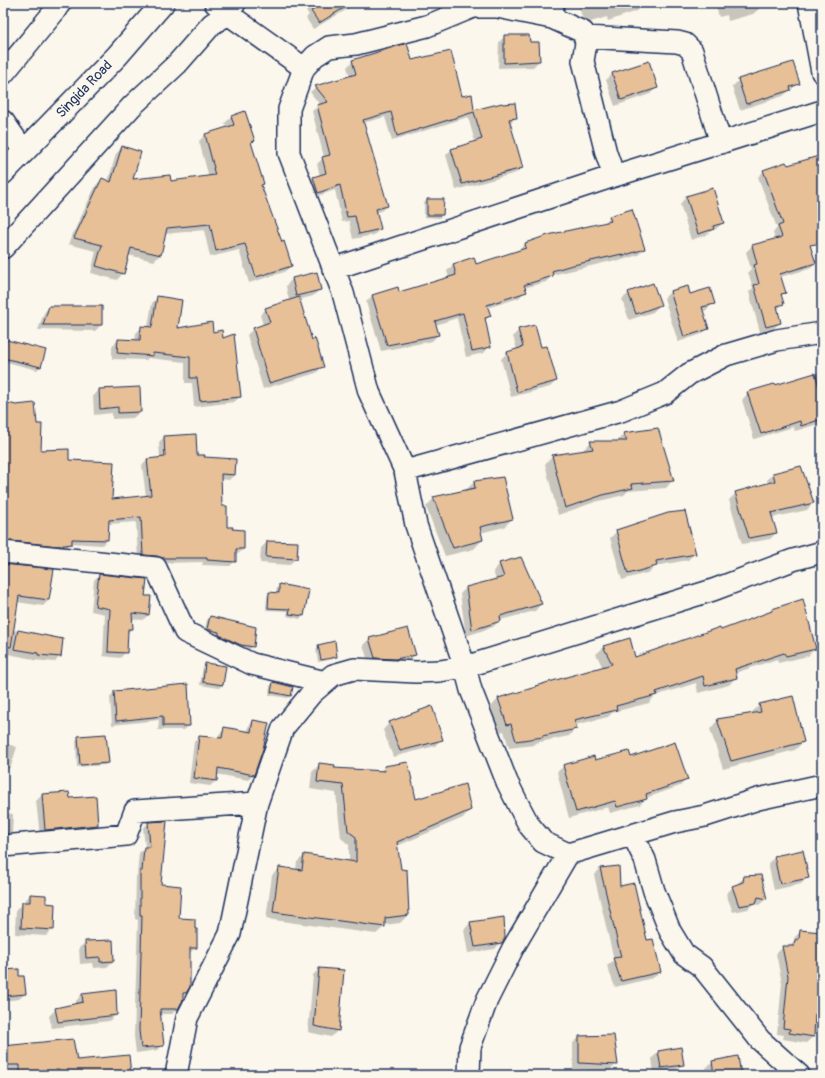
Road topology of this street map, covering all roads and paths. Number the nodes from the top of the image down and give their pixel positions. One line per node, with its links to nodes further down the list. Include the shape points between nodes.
1 (60, 3): 9 (street)
2 (163, 3): 13 (highway, Singida Road, via 117,56)
3 (809, 3): 8 (street)
4 (226, 7): 7 (street); 16 (street, via 177,64 132,106)
5 (552, 11): 6 (street, via 583,32); 7 (street, via 473,7 427,26 356,44 329,47 315,56)
6 (585, 37): 12 (street, via 685,44 692,51); 15 (street, via 583,61)
7 (304, 68): 17 (street, via 289,109 288,153)
8 (822, 72)
9 (3, 74)
10 (822, 111): 12 (street)
11 (3, 121): 13 (street)
12 (721, 143): 15 (street)
13 (24, 151): 14 (highway, Singida Road)
14 (3, 173)
15 (614, 176): 17 (street)
16 (3, 248)
17 (333, 269): 19 (street, via 343,293 369,392)
18 (822, 333): 19 (street, via 777,340 726,355 689,374 665,393 621,412)
19 (405, 471): 22 (street, via 416,524)
20 (3, 552): 23 (street, via 156,568 185,632 252,664)
21 (822, 552): 22 (street, via 713,590)
22 (465, 667): 23 (street, via 416,672 354,669 333,675); 28 (street, via 471,690 507,782 529,825 543,842)
23 (325, 682): 25 (street, via 311,694 283,728)
24 (822, 785): 26 (street)
25 (256, 803): 27 (street, via 135,811 126,835); 29 (street, via 230,934 187,1018)
26 (633, 835): 28 (street); 31 (street, via 645,860 670,931 684,954 702,967 760,1040)
27 (3, 846)
28 (568, 854): 30 (street, via 513,948 487,1000 470,1047)
29 (176, 1075)
30 (469, 1075)
31 (799, 1075)

